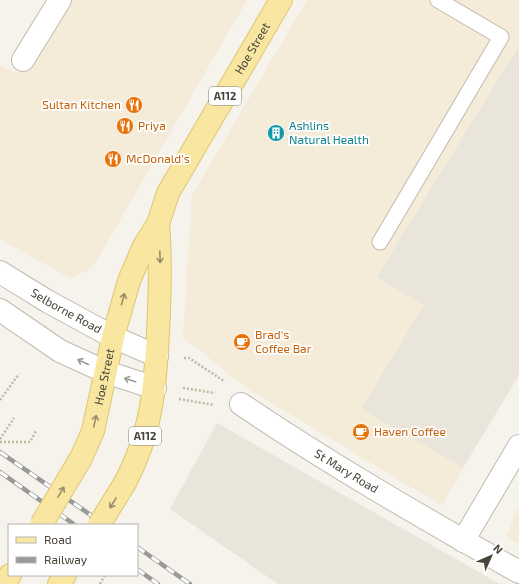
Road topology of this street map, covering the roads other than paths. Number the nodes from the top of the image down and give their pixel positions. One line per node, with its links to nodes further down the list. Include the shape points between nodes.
1 (60, 0): 4 (street)
2 (281, 0): 5 (main road, Hoe Street / A112, via 168,193)
3 (438, 0): 6 (lane, via 501,37)
4 (23, 60)
5 (158, 224): 9 (main road, Hoe Street / A112, one-way to 5, via 128,280); 10 (main road, Hoe Street / A112, one-way to 10, via 160,279)
6 (380, 242)
7 (0, 272): 9 (street, Selborne Road)
8 (0, 310): 11 (street, one-way to 8, via 60,351)
9 (113, 337): 10 (street, Selborne Road); 11 (main road, Hoe Street / A112)
10 (157, 356): 12 (main road, Hoe Street / A112)
11 (106, 372): 12 (street, one-way to 11); 15 (main road, Hoe Street / A112, one-way to 11, bridge, via 81,458 93,431)
12 (165, 387): 16 (main road, Hoe Street / A112, one-way to 16, bridge, via 136,462)
13 (231, 405): 17 (street, St Mary Road, via 298,442)
14 (519, 446): 17 (street)
15 (42, 524)
16 (101, 524)
17 (462, 541): 18 (street, St Mary Road)
18 (519, 572)

